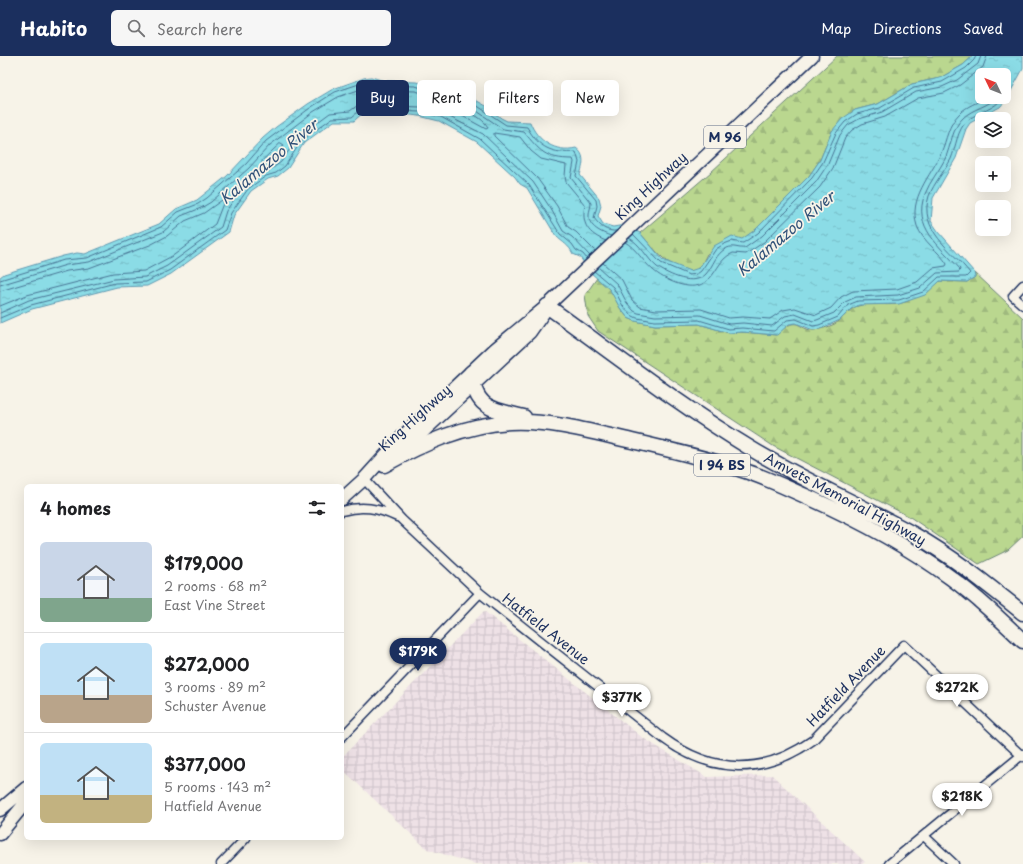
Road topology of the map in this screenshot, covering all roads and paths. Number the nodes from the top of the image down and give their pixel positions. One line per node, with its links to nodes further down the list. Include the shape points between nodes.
1 (812, 56): 4 (main road, King Highway / M 96)
2 (1023, 285): 3 (street, via 1013,296)
3 (1023, 305)
4 (547, 306): 5 (main road, King Highway / I 94 BS, via 495,349); 14 (highway, Amvets Memorial Highway / I 94 BS, via 724,432 782,466 913,534 972,573)
5 (472, 380): 6 (highway, I 94 BS, via 481,402 492,410); 7 (main road, King Highway / I 94 BS); 8 (main road, King Highway / I 94 BS, via 402,438)
6 (559, 425): 7 (highway, Amvets Memorial Highway / I 94 BS, via 510,422 468,429 431,441); 13 (highway, Amvets Memorial Highway / I 94 BS, via 686,454 774,482 838,511 890,539)
7 (384, 465): 8 (main road, King Highway / I 94 BS)
8 (364, 479): 9 (main road, King Highway / I 94 BS); 11 (street, Hatfield Avenue)
9 (344, 497)
10 (344, 511): 11 (street, via 359,507 372,508)
11 (402, 520): 12 (street, Hatfield Avenue)
12 (480, 593): 17 (street); 18 (street, Hatfield Avenue, via 673,745 696,758 720,765 744,767 771,763 798,750 813,740 904,645)
13 (970, 593): 15 (highway, via 979,593); 16 (highway, Amvets Memorial Highway / I 94 BS)
14 (1023, 613)
15 (1023, 624)
16 (1023, 641)
17 (344, 735)
18 (1022, 755): 23 (street)
19 (24, 790): 21 (main road)
20 (24, 804): 22 (main road)
21 (0, 810)
22 (0, 834)
23 (924, 836): 26 (street); 27 (street)
24 (244, 840): 25 (street)
25 (221, 864)
26 (889, 864)
27 (954, 864)

